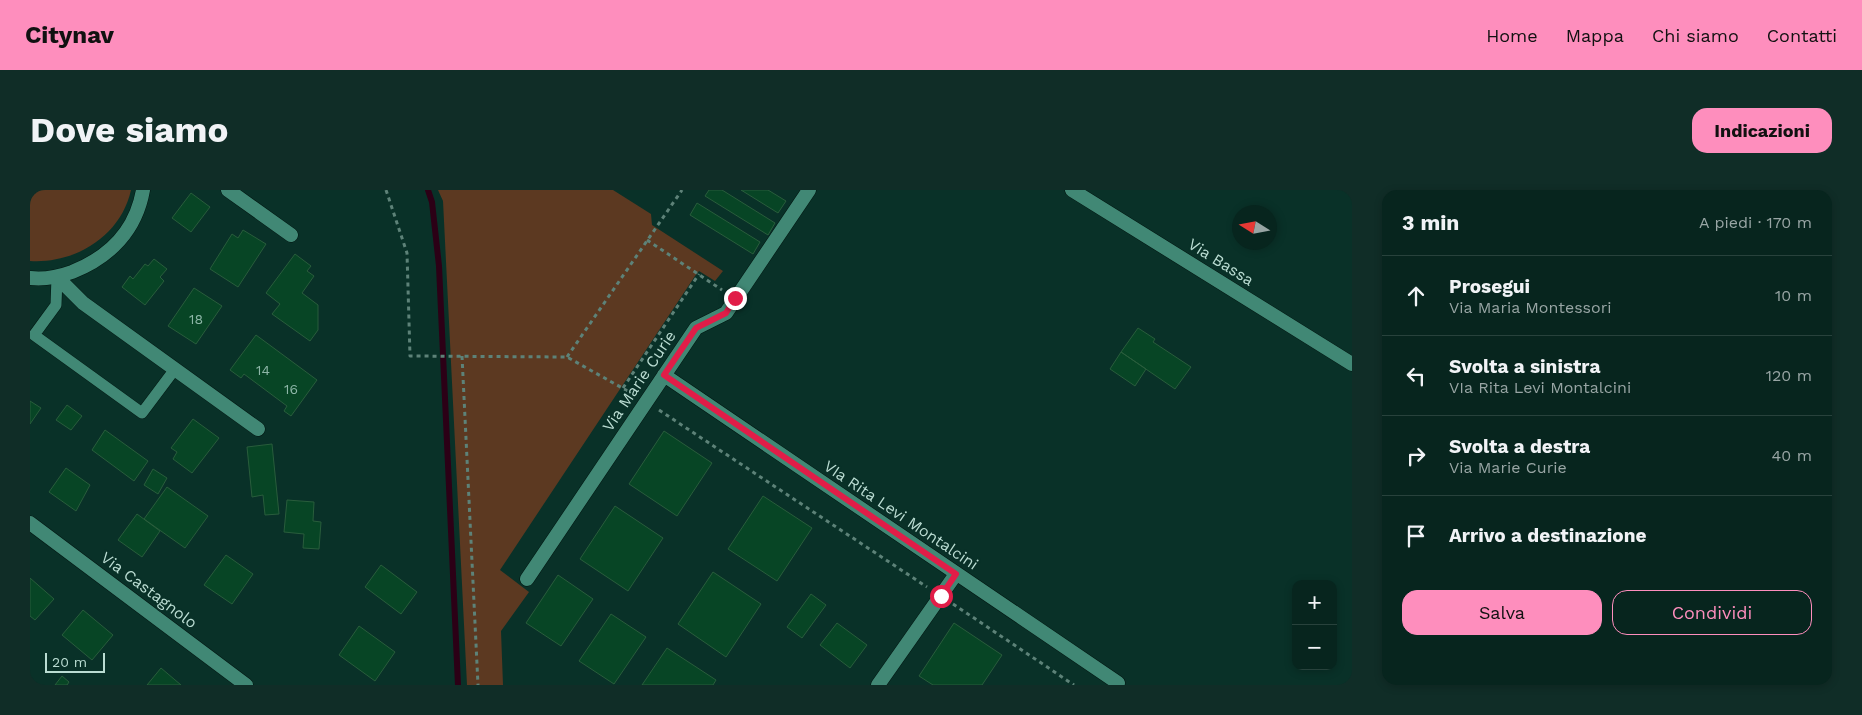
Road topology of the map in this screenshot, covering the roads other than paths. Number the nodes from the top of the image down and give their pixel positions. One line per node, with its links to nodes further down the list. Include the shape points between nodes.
1 (143, 190): 6 (street, via 133,222 120,242 85,267)
2 (228, 190): 5 (street)
3 (809, 190): 10 (street, Via Marie Curie, via 726,313 696,328)
4 (1072, 190): 8 (street, Via Bassa)
5 (291, 235)
6 (57, 277): 7 (street); 9 (street, via 83,303); 9 (lane, via 56,305 34,335 142,413)
7 (30, 278)
8 (1352, 364)
9 (175, 369): 11 (street)
10 (664, 375): 13 (street, VIa Rita Levi Montalcini); 14 (street, Via Marie Curie)
11 (258, 429)
12 (30, 523): 15 (street, Via Castagnolo)
13 (956, 574): 16 (street, VIa Rita Levi Montalcini); 17 (street)
14 (527, 579)
15 (240, 683)
16 (1118, 684)
17 (878, 685)

